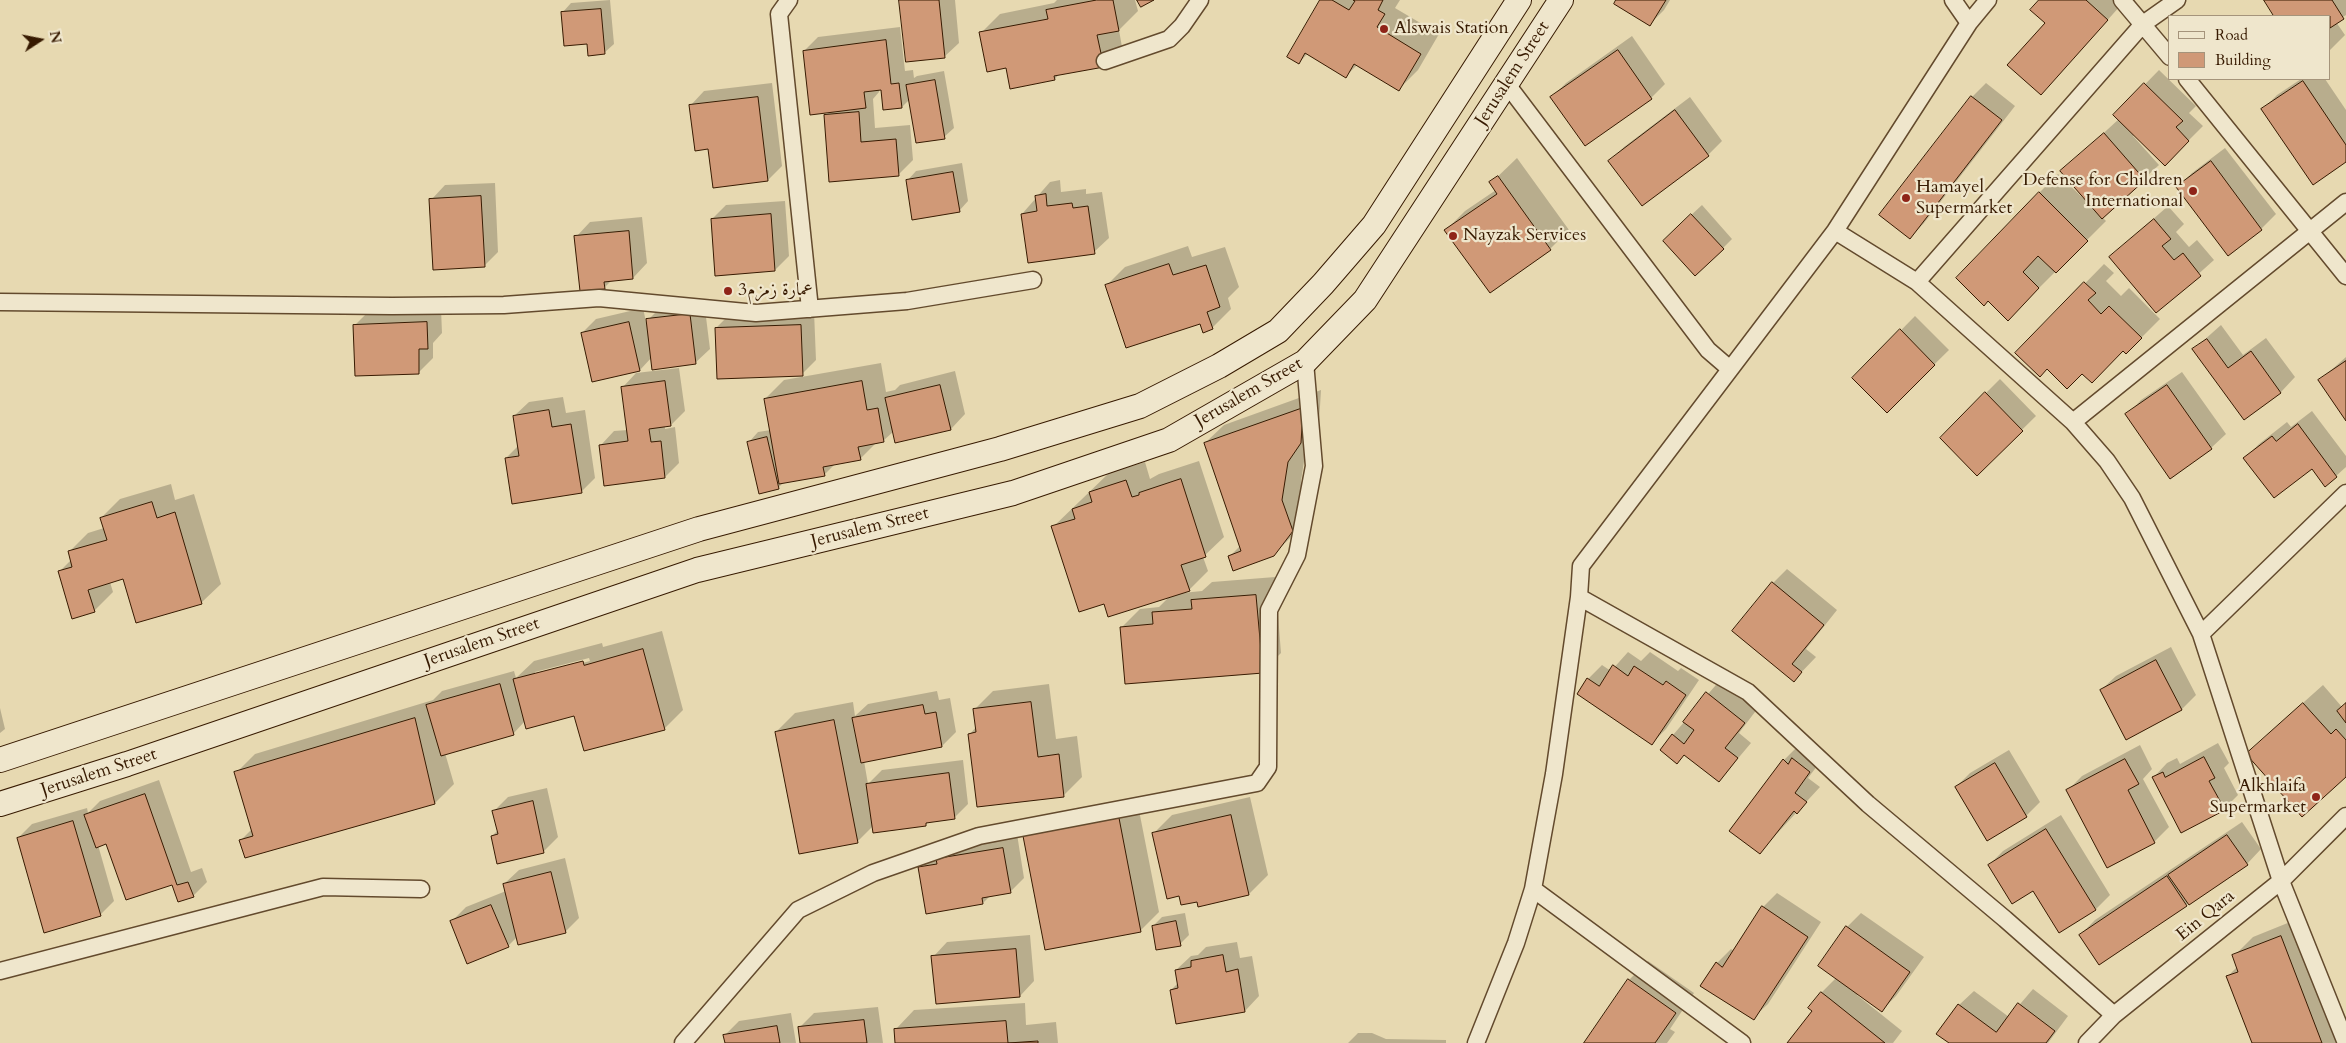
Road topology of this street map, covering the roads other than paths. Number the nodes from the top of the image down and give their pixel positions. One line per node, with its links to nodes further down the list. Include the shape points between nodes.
1 (789, 0): 22 (street, via 780,14)
2 (1200, 0): 12 (street, via 1169,39)
3 (1519, 0): 27 (main road, Jerusalem Street, via 1374,225 1278,330 1219,366 1140,406 1000,449)
4 (1561, 0): 14 (main road, Jerusalem Street)
5 (1953, 0): 9 (street)
6 (1988, 0): 9 (street)
7 (2122, 0): 10 (street)
8 (2177, 0): 10 (street)
9 (1969, 23): 17 (street)
10 (2143, 24): 11 (street); 20 (street)
11 (2168, 55)
12 (1105, 61)
13 (2188, 80): 16 (street)
14 (1506, 83): 23 (main road, Jerusalem Street, via 1365,300); 24 (street, via 1708,350)
15 (2346, 202): 16 (street)
16 (2310, 230): 18 (street); 25 (street)
17 (1835, 231): 20 (street); 24 (street)
18 (2346, 276)
19 (1033, 280): 22 (street, via 907,301)
20 (1916, 282): 25 (street)
21 (0, 302): 22 (street, via 392,306 504,305 598,298 756,313)
22 (810, 309)
23 (1305, 362): 28 (main road, Jerusalem Street, via 1169,440 1013,493); 39 (street, via 1314,466 1297,555 1269,610 1268,767 1256,783 979,836 873,873 798,910)
24 (1730, 370): 29 (street, via 1581,566)
25 (2073, 422): 30 (street, via 2107,461 2132,498)
26 (2346, 493): 30 (street)
27 (699, 530): 28 (main road); 31 (main road, Jerusalem Street)
28 (697, 570): 32 (main road, Jerusalem Street, via 137,761)
29 (1579, 597): 36 (street, via 1554,774); 38 (street, via 1748,692 1868,804)
30 (2201, 634): 34 (street)
31 (0, 760)
32 (0, 804)
33 (2346, 816): 34 (street, Ein Qara)
34 (2281, 881): 38 (street, Ein Qara); 43 (street)
35 (422, 889): 37 (street, via 323,888)
36 (1533, 889): 40 (street, via 1516,943); 41 (street)
37 (0, 971)
38 (2114, 1015): 42 (street, Ein Qara)
39 (683, 1043)
40 (1476, 1043)
41 (1742, 1043)
42 (2087, 1043)
43 (2346, 1043)

